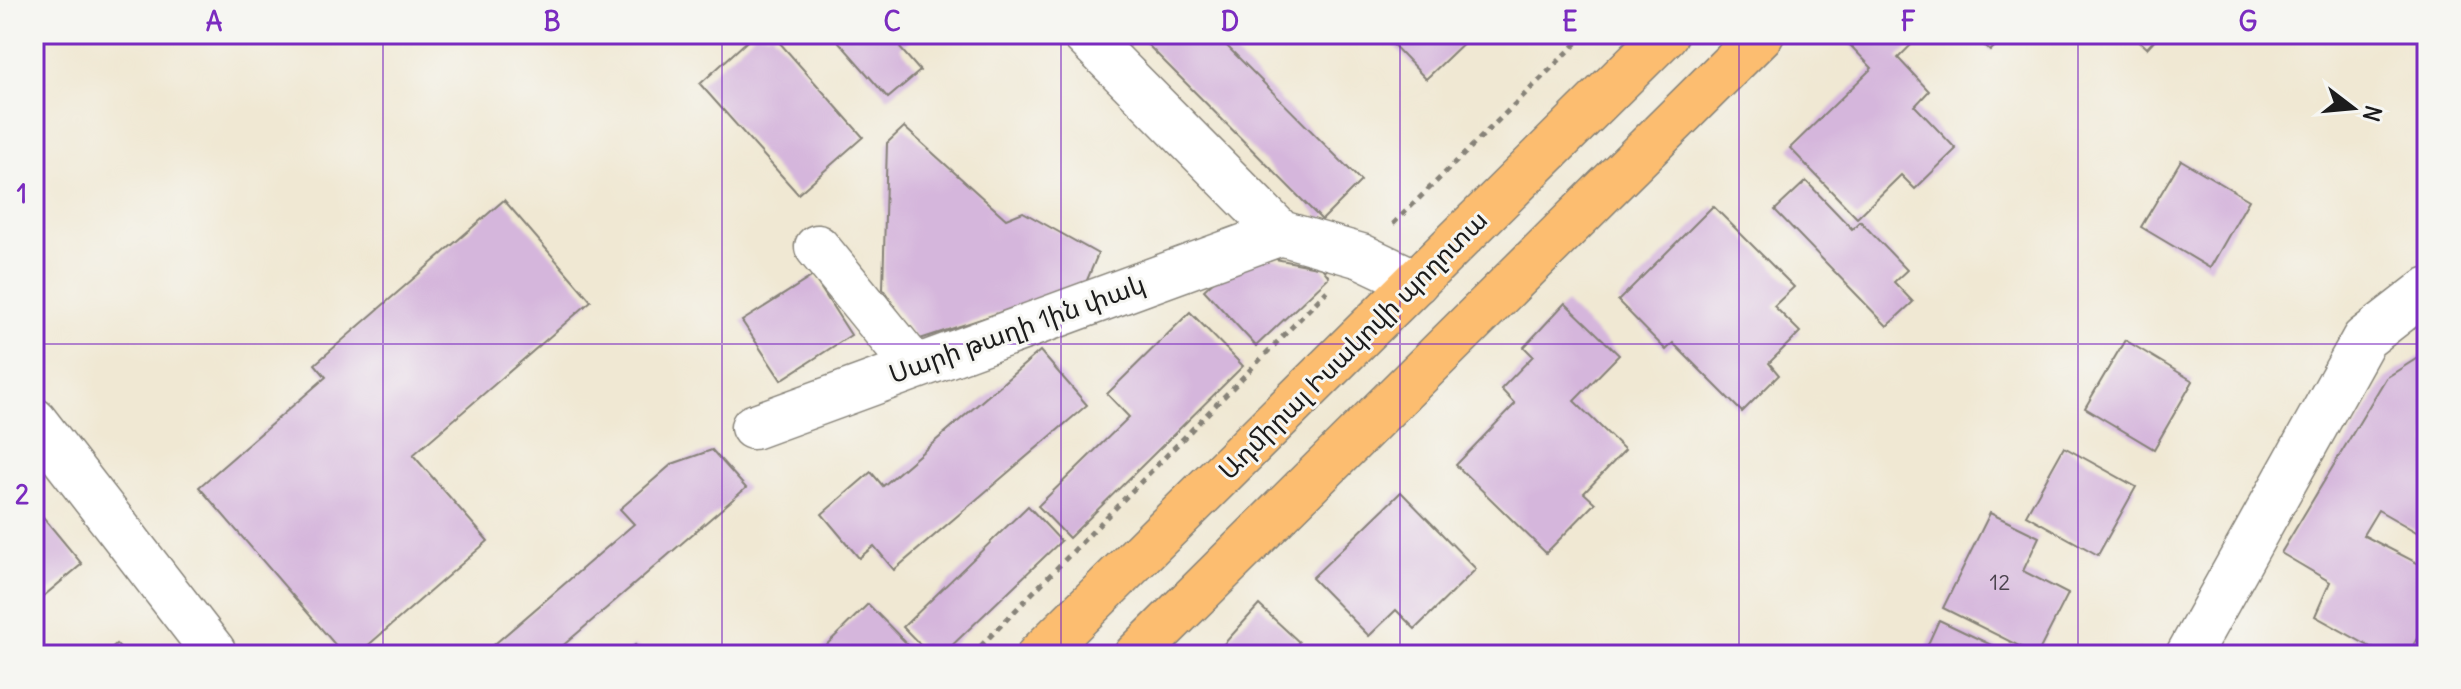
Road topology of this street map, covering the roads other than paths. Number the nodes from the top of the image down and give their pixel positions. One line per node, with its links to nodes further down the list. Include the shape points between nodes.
1 (1084, 34): 4 (street)
2 (1762, 34): 13 (highway)
3 (1664, 35): 6 (highway, Ադմիրալ Իսակովի պողոտա)
4 (1281, 233): 6 (street, via 1361,256); 8 (street, Սարի թաղի 1ին փակ)
5 (817, 247): 8 (street)
6 (1416, 282): 12 (highway, Ադմիրալ Իսակովի պողոտա)
7 (2427, 290): 14 (street, via 2364,339)
8 (914, 366): 10 (street, Սարի թաղի 1ին փակ)
9 (34, 420): 11 (street)
10 (753, 427)
11 (212, 655)
12 (1039, 655)
13 (1136, 655)
14 (2188, 655)

